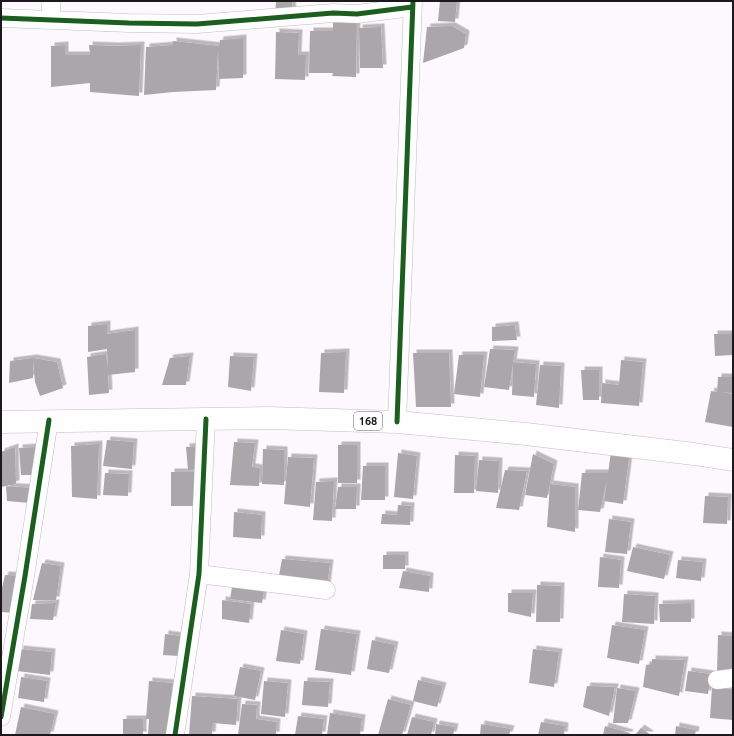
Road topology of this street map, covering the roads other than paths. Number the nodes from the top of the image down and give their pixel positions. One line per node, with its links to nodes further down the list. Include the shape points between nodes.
1 (51, 1): 4 (street)
2 (413, 4): 4 (street, via 356,14 333,13 197,24); 8 (street)
3 (1, 18): 4 (street)
4 (51, 19)
5 (206, 419): 6 (main road, 168); 8 (main road, 168); 10 (street)
6 (49, 420): 7 (main road, 168); 12 (street)
7 (1, 422)
8 (397, 422): 9 (main road, 168, via 526,434)
9 (733, 460)
10 (199, 574): 11 (street); 13 (street)
11 (326, 590)
12 (1, 718)
13 (175, 735)

